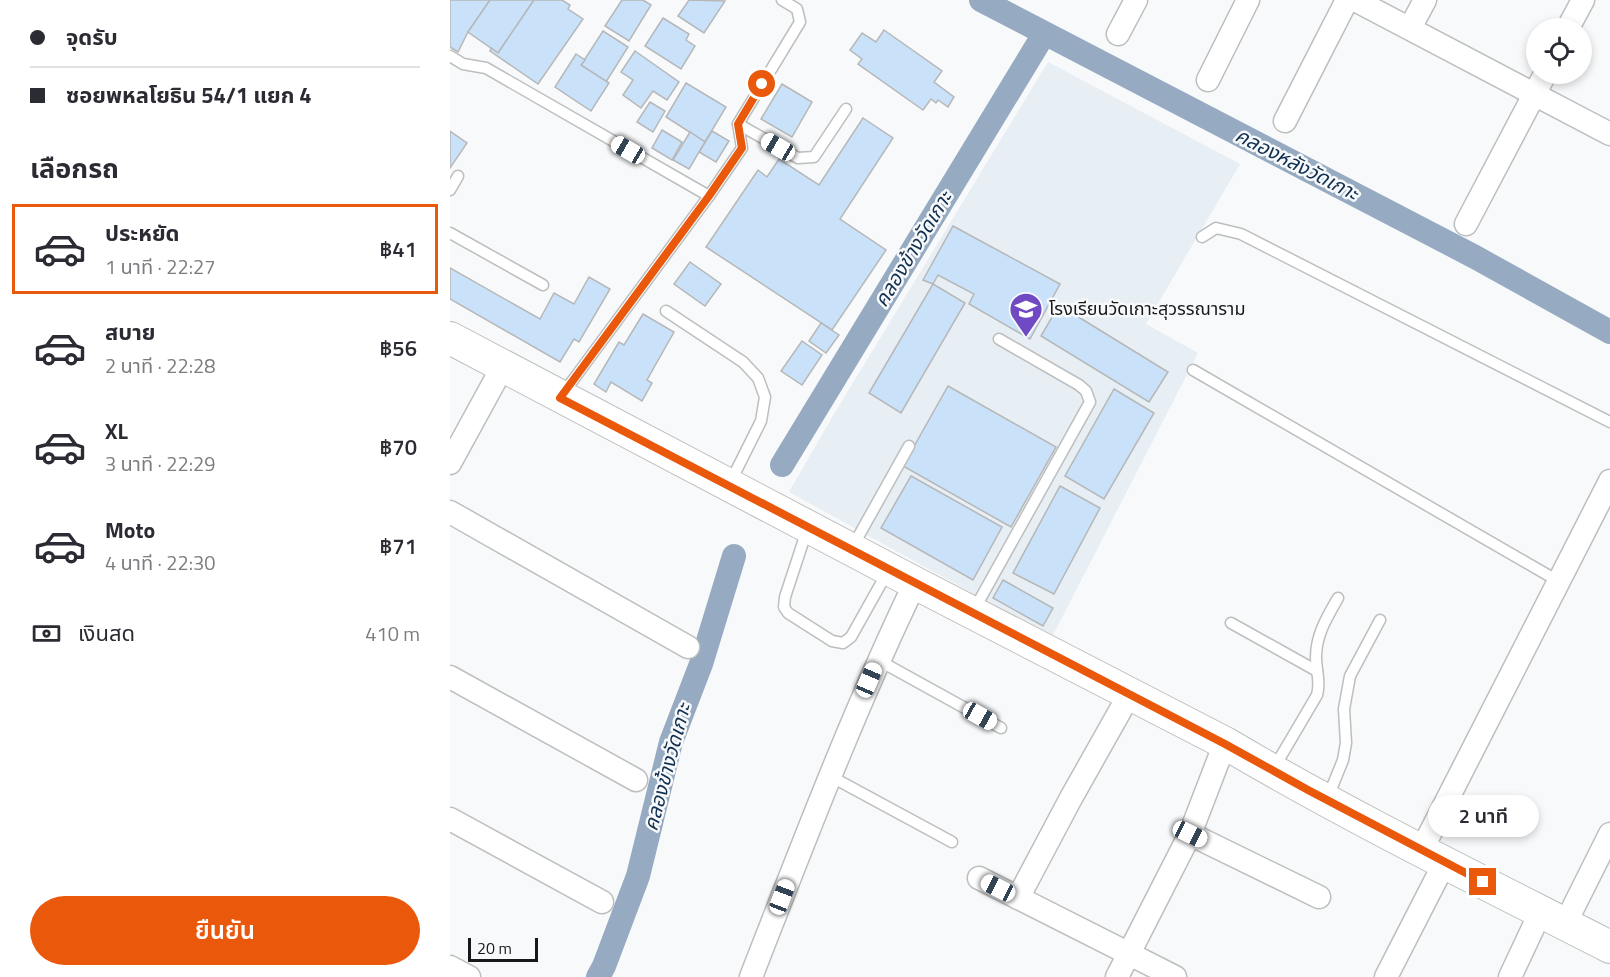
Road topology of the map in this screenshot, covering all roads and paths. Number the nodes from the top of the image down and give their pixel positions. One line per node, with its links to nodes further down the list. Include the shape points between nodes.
1 (782, 0): 17 (lane, via 797,9 800,22)
2 (1136, 0): 10 (street)
3 (1248, 0): 12 (street)
4 (1347, 0): 16 (street)
5 (1355, 0): 9 (street)
6 (1425, 0): 9 (street)
7 (1582, 0): 8 (street)
8 (1573, 18)
9 (1410, 28): 14 (street)
10 (1118, 34)
11 (450, 56): 21 (lane, via 463,64 486,68)
12 (1208, 80)
13 (1540, 84): 14 (street)
14 (1534, 94): 18 (street); 22 (street)
15 (846, 109): 17 (lane, via 814,157 798,158)
16 (1285, 121)
17 (738, 124): 21 (lane, via 742,148)
18 (1610, 134)
19 (458, 176): 20 (lane)
20 (450, 190)
21 (709, 196): 31 (lane)
22 (1466, 224)
23 (450, 233): 25 (lane)
24 (1202, 237): 32 (lane, via 1216,228 1241,234)
25 (543, 285)
26 (666, 311): 36 (lane, via 743,362 758,378 765,397 761,421)
27 (450, 339): 29 (street)
28 (999, 339): 43 (lane, via 1079,385 1090,402)
29 (503, 366): 31 (street); 34 (street)
30 (1193, 370): 41 (lane)
31 (560, 398): 36 (street)
32 (1610, 422)
33 (909, 446): 39 (lane)
34 (450, 463)
35 (1610, 481): 41 (street)
36 (729, 486): 38 (street)
37 (450, 512): 46 (street)
38 (808, 527): 39 (street); 40 (lane, via 784,607 788,614 832,641 843,643 851,637)
39 (852, 549): 40 (street)
40 (902, 577): 43 (street); 47 (street)
41 (1558, 581): 61 (street)
42 (1338, 598): 48 (lane, via 1317,641)
43 (972, 613): 50 (street)
44 (1380, 620): 56 (lane, via 1350,676 1344,709 1343,760)
45 (1231, 623): 48 (lane)
46 (688, 647)
47 (878, 660): 51 (lane); 54 (street)
48 (1317, 671): 53 (lane, via 1317,695)
49 (450, 677): 55 (street)
50 (1129, 695): 52 (street); 64 (street)
51 (1001, 728)
52 (1225, 744): 53 (street); 58 (street)
53 (1272, 771): 56 (street)
54 (829, 776): 60 (lane); 71 (street)
55 (636, 780)
56 (1327, 800): 61 (street)
57 (450, 819): 65 (street)
58 (1190, 834): 63 (street); 68 (street)
59 (1610, 834): 66 (street)
60 (952, 843)
61 (1433, 857): 66 (street); 74 (street)
62 (979, 878): 64 (street)
63 (1318, 897)
64 (1018, 898): 68 (street)
65 (602, 902)
66 (1553, 918): 67 (street); 75 (street)
67 (1610, 947)
68 (1129, 954): 72 (street); 73 (street)
69 (450, 966): 70 (street)
70 (469, 977)
71 (751, 977)
72 (1117, 977)
73 (1175, 977)
74 (1386, 977)
75 (1510, 977)

